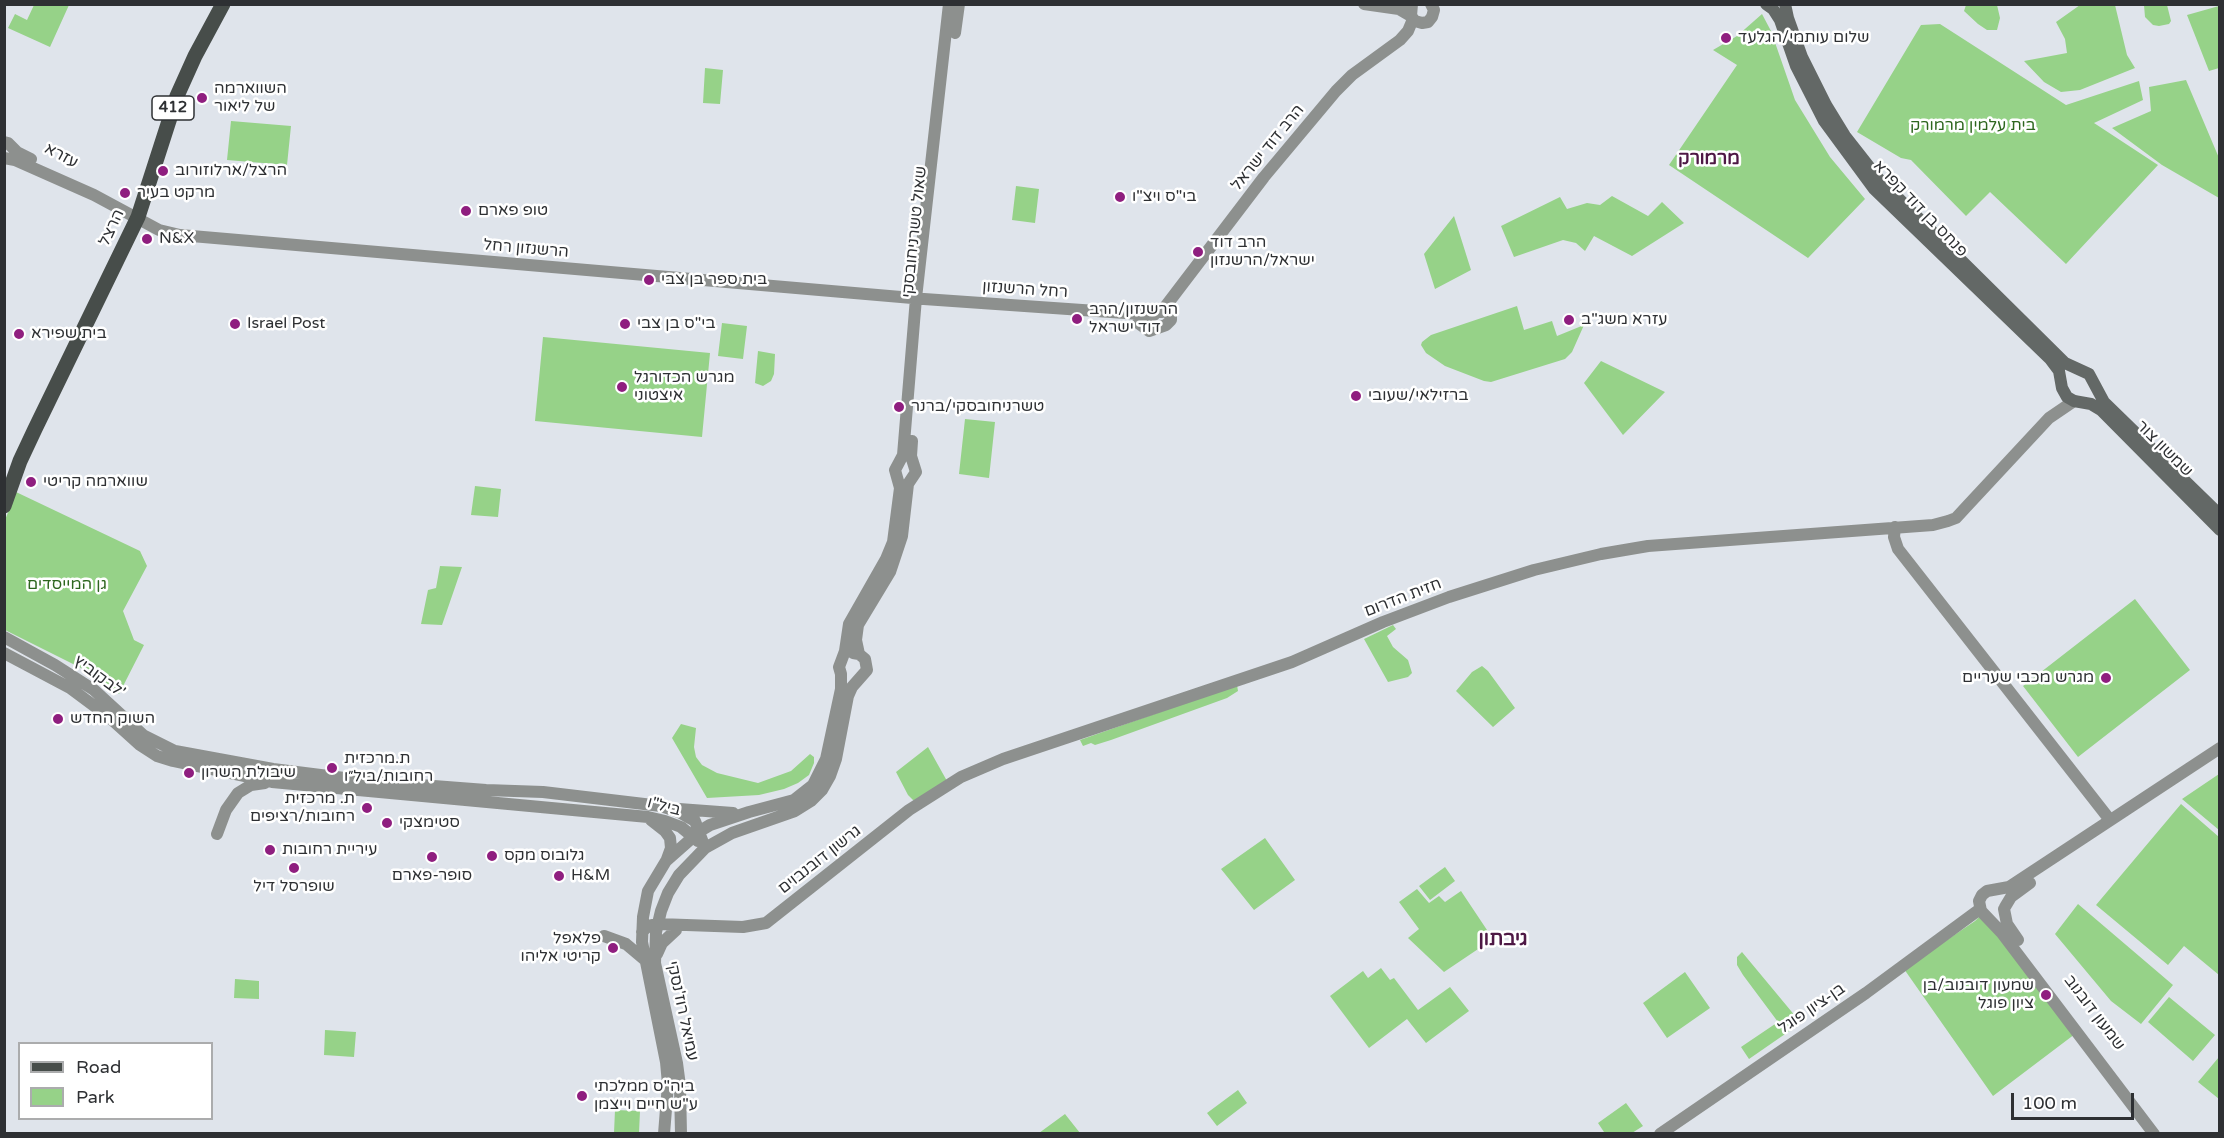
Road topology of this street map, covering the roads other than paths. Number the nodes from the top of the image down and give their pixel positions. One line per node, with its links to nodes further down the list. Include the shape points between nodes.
1 (223, 4): 11 (main road, הרצל / 412, via 177,96)
2 (949, 4): 12 (street, שאול טשרניחובסקי)
3 (959, 4): 12 (street, שאול טשרניחובסקי)
4 (1364, 4): 9 (street)
5 (1767, 4): 6 (main road); 18 (main road, פנחס בן דוד קפרא, via 1780,20 1816,107 1859,170 1888,203 2050,359 2059,371)
6 (1777, 4)
7 (1785, 4): 16 (main road, פנחס בן דוד קפרא, via 1802,57 1822,97 1872,172 2062,360)
8 (1434, 6): 9 (street, via 1432,17 1425,23 1418,23)
9 (1412, 13): 13 (street, הרב דוד ישראל, via 1408,31 1336,91)
10 (7, 151): 11 (street, עזרא, via 66,175 94,195)
11 (138, 217): 12 (street, הרשנזון רחל, via 159,230 180,235); 21 (main road, הרצל / 412)
12 (920, 299): 14 (street, רחל הרשנזון); 22 (street, שאול טשרניחובסקי, via 910,452)
13 (1157, 314): 14 (street, רחל הרשנזון); 15 (street, הרב דוד ישראל, via 1145,320); 15 (street, via 1170,314 1169,324 1149,331)
14 (1124, 315): 15 (street)
15 (1143, 326)
16 (2079, 369): 17 (main road, via 2089,374); 18 (main road, via 2070,371)
17 (2094, 385): 19 (main road, via 2090,396); 26 (main road, שמשון צור, via 2104,402)
18 (2062, 386): 19 (main road, via 2067,397); 20 (street)
19 (2076, 401): 20 (street); 28 (main road, שמשון צור, via 2096,407 2106,415)
20 (2049, 418): 27 (street, חזית הדרום, via 1956,518 1933,525)
21 (20, 461): 24 (main road, הרצל / 412); 25 (main road, הרצל / 412)
22 (906, 462): 23 (street, via 895,470); 23 (street, via 916,471)
23 (904, 478): 31 (street, via 902,536 890,572 856,630); 32 (street, via 893,542 851,618)
24 (4, 485)
25 (4, 506)
26 (2220, 515)
27 (1895, 527): 40 (street, חזית הדרום, via 1648,546 1534,570 1449,597 1293,662 1004,759); 44 (street, via 1898,549)
28 (2220, 530)
29 (4, 637): 35 (street, לבקוביץ', via 94,690 138,730)
30 (4, 653): 37 (street, לבקוביץ', via 70,688)
31 (859, 654): 32 (street); 34 (street, via 867,666)
32 (844, 656): 33 (street, via 840,663)
33 (842, 674): 34 (street, via 850,680); 42 (street, via 826,759 813,785 794,800)
34 (859, 679): 47 (street, via 848,696 833,769 817,795 795,811 732,833)
35 (168, 748): 41 (street, ביל"ו, via 194,756 368,781 535,792)
36 (2220, 748): 44 (street)
37 (157, 756): 39 (street, ביל"ו)
38 (2220, 758): 51 (street, via 2019,890)
39 (272, 782): 43 (street, ביל"ו); 46 (street, via 241,790 226,810)
40 (945, 787): 53 (street, גרשון דובנבוים, via 909,810 770,920 754,926)
41 (664, 807): 42 (street, via 713,813); 45 (street, ביל"ו, via 695,821)
42 (749, 812): 45 (street)
43 (648, 818): 45 (street, ביל"ו); 48 (street, via 670,838)
44 (2110, 820): 49 (street, via 2009,887)
45 (696, 833): 47 (street, ביל"ו); 48 (street)
46 (217, 834)
47 (705, 848): 50 (street, via 679,875)
48 (666, 861): 55 (street, via 648,891)
49 (1996, 891): 51 (street, via 2004,897); 52 (street, via 1989,890 1979,900)
50 (664, 902): 53 (street); 54 (street)
51 (2005, 908): 52 (street, via 1996,916); 62 (street, שמעון דובנוב, via 2011,932)
52 (1984, 912): 60 (street, בן-ציון פוגל); 61 (street, שמעון דובנוב)
53 (679, 927): 54 (street, גרשון דובנבוים); 57 (street, via 659,947)
54 (657, 928): 55 (street, גרשון דובנבוים); 57 (street, עמיאל רוז'נסקי)
55 (642, 932): 57 (street, עמיאל רוז'נסקי)
56 (604, 936): 57 (street, via 626,944)
57 (650, 964): 58 (street, עמיאל רוז'נסקי, via 668,1084); 59 (street, עמיאל רוז'נסקי, via 677,1063)
58 (664, 1134)
59 (681, 1134)
60 (1660, 1134)
61 (2154, 1134)
62 (2163, 1134)

